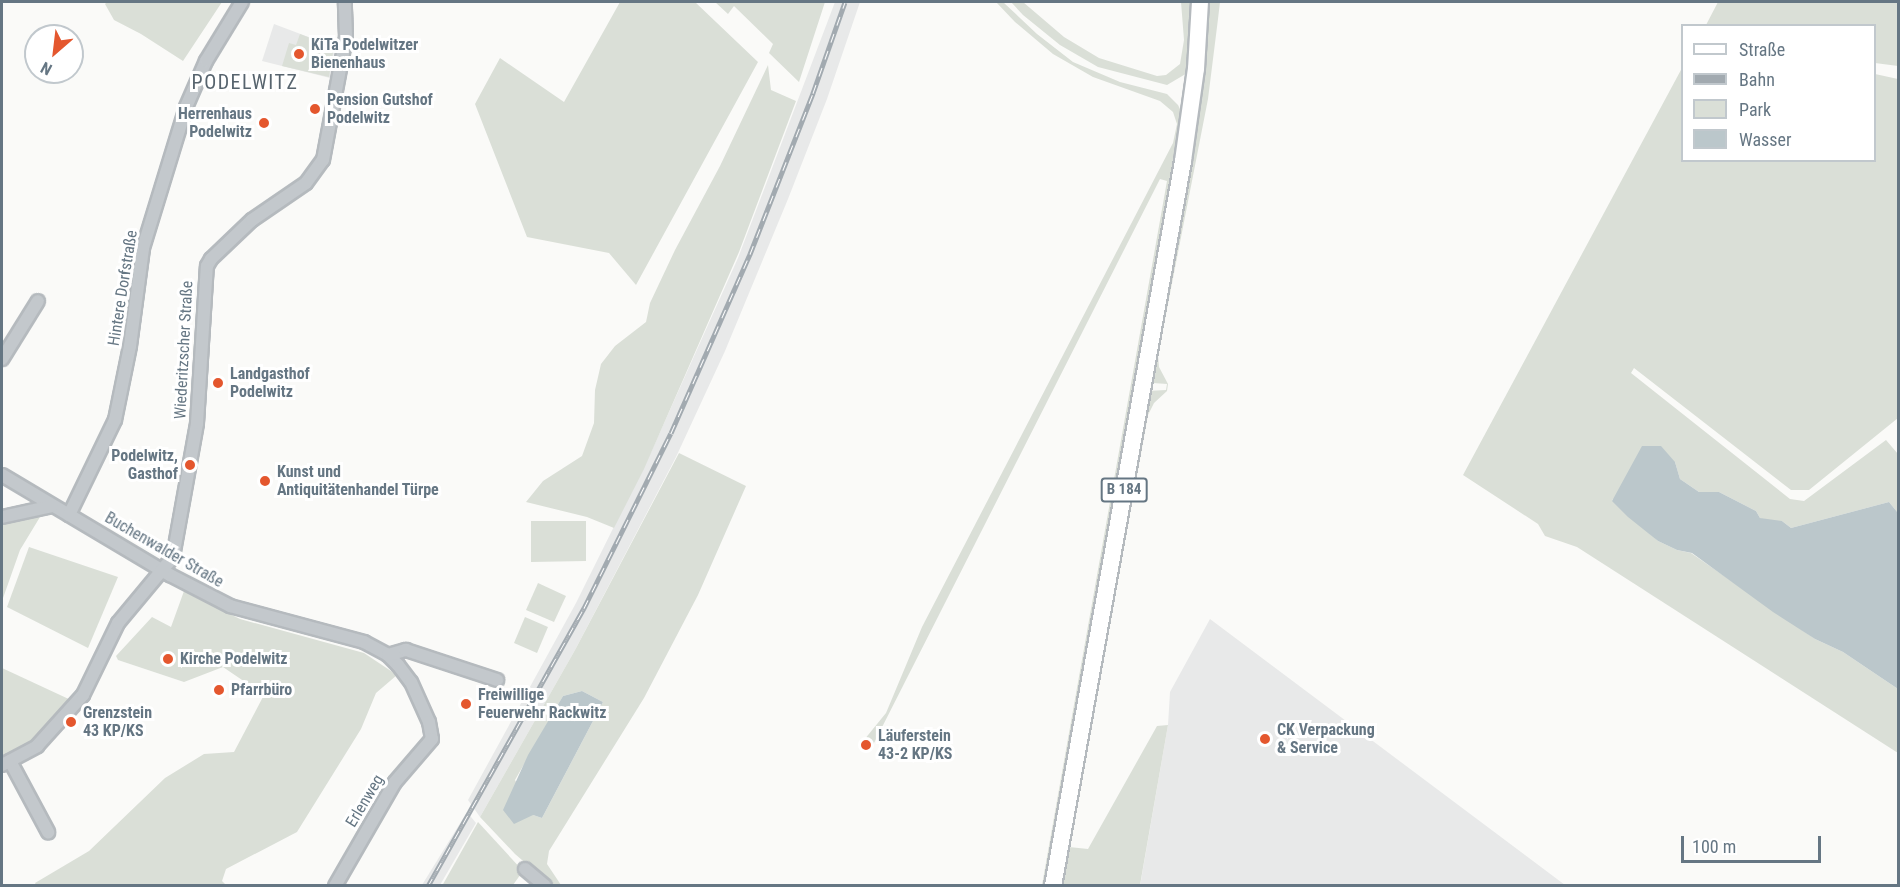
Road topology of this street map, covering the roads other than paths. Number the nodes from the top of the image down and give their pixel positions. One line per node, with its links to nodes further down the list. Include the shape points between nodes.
1 (242, 2): 8 (street, Hintere Dorfstraße, via 206,61 186,107 143,248 115,420)
2 (345, 2): 10 (street, Wiederitzscher Straße, via 346,37 323,160 306,183 252,220 207,266 197,423 176,549)
3 (1200, 2): 19 (main road, B 184, via 1193,93)
4 (38, 301): 5 (street)
5 (2, 359)
6 (2, 475): 7 (street, Buchenwalder Straße)
7 (52, 506): 8 (street, Buchenwalder Straße); 9 (street)
8 (69, 515): 10 (street, Buchenwalder Straße)
9 (2, 517)
10 (162, 570): 11 (street, Buchenwalder Straße, via 230,606 364,642); 14 (street, Wiederitzscher Straße, via 118,623 83,695 46,738)
11 (388, 655): 12 (street, Buchenwalder Straße, via 406,650); 13 (street, Buchenwalder Straße, via 411,682 429,722)
12 (497, 680)
13 (432, 739): 17 (street, Erlenweg, via 395,782)
14 (6, 763): 15 (street)
15 (48, 832)
16 (525, 869): 18 (street)
17 (335, 885)
18 (545, 885)
19 (1053, 885)

